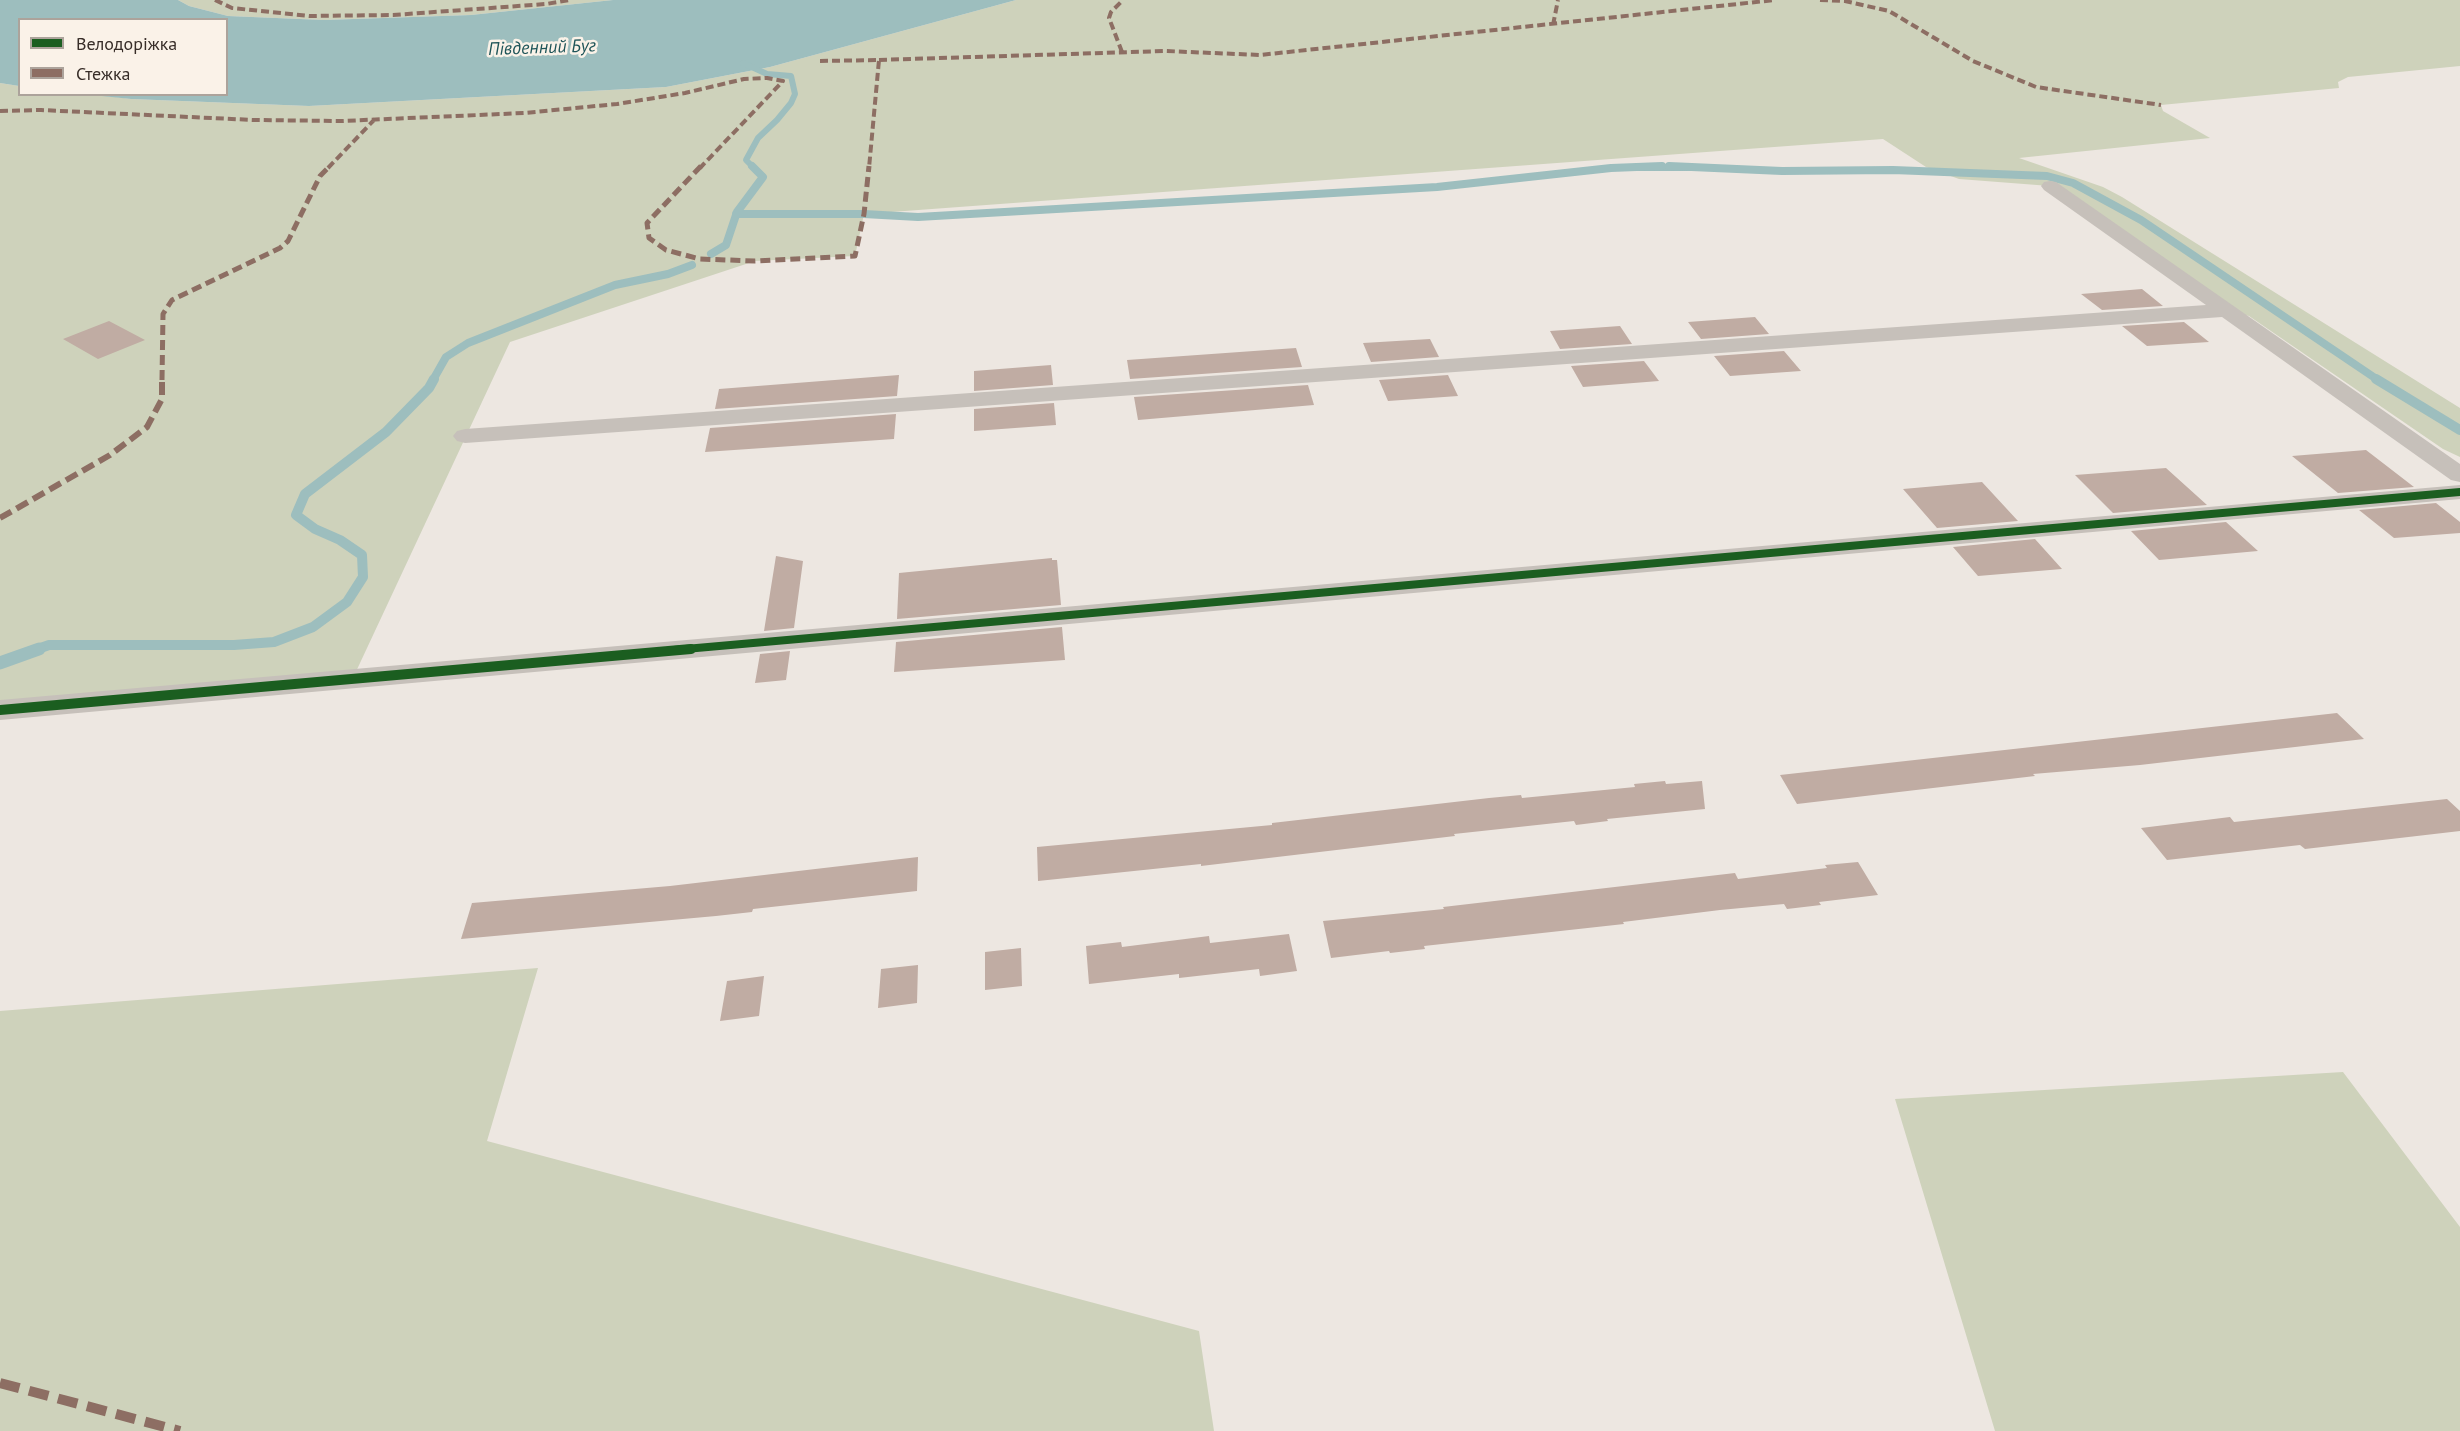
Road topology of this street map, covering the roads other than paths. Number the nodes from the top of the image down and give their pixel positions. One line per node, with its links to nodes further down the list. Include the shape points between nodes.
1 (2050, 186): 2 (street)
2 (2226, 310): 3 (street); 4 (street)
3 (465, 436)
4 (2460, 476)
5 (2460, 492): 6 (street)
6 (0, 710)

